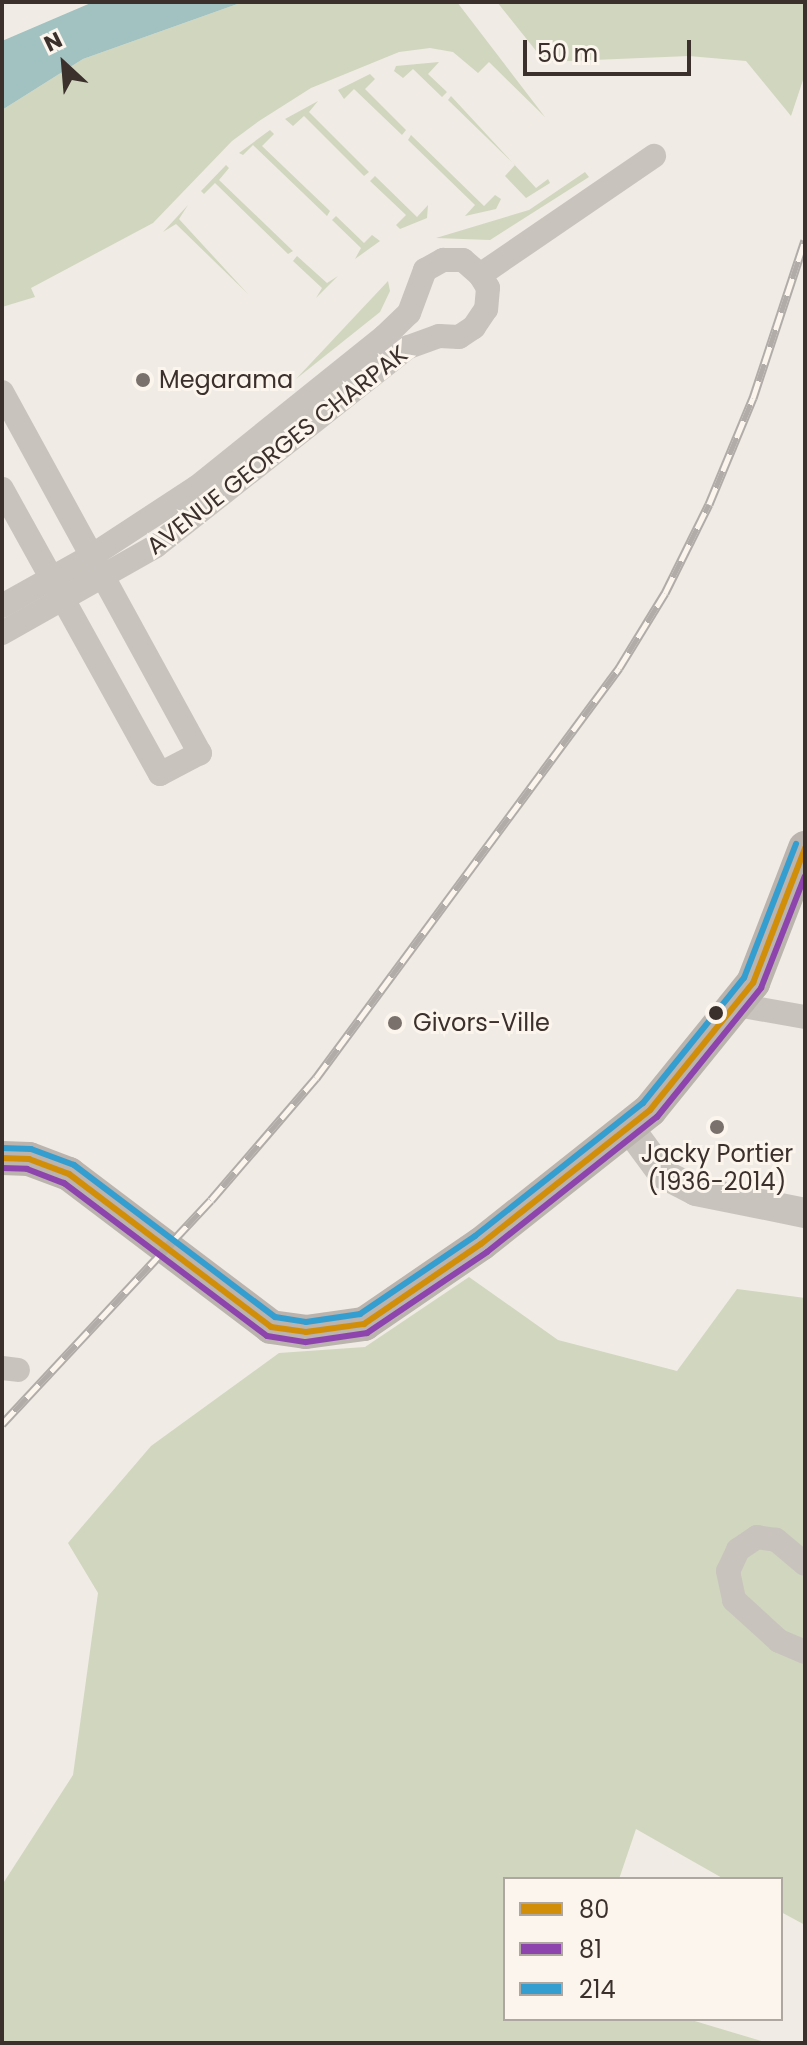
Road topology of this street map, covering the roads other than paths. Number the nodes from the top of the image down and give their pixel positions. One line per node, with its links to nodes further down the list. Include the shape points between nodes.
1 (654, 156): 2 (street)
2 (480, 275): 5 (street, AVENUE GEORGES CHARPAK, via 463,260 443,260 425,270 409,313 385,336 197,487); 6 (street, AVENUE GEORGES CHARPAK, via 488,288 486,309 474,327 459,337 439,336 408,347 227,494)
3 (2, 392): 5 (street)
4 (2, 489): 7 (street)
5 (93, 555): 6 (street); 7 (street, AVENUE GEORGES CHARPAK)
6 (105, 577): 7 (street, AVENUE GEORGES CHARPAK); 7 (street, via 200,753 160,774)
7 (57, 590): 8 (street, AVENUE GEORGES CHARPAK); 9 (street, AVENUE GEORGES CHARPAK)
8 (2, 606)
9 (2, 633)
10 (805, 848): 11 (main road, via 753,983)
11 (737, 1005): 12 (street); 13 (main road)
12 (805, 1017)
13 (630, 1129): 14 (main road, via 481,1244 364,1324 329,1331 288,1331 253,1316 98,1194 46,1163); 15 (street, via 663,1174 696,1191)
14 (2, 1158)
15 (805, 1213)
16 (805, 1564): 17 (street, via 776,1540 757,1537 738,1550 728,1571 734,1600 779,1641)
17 (805, 1652)

